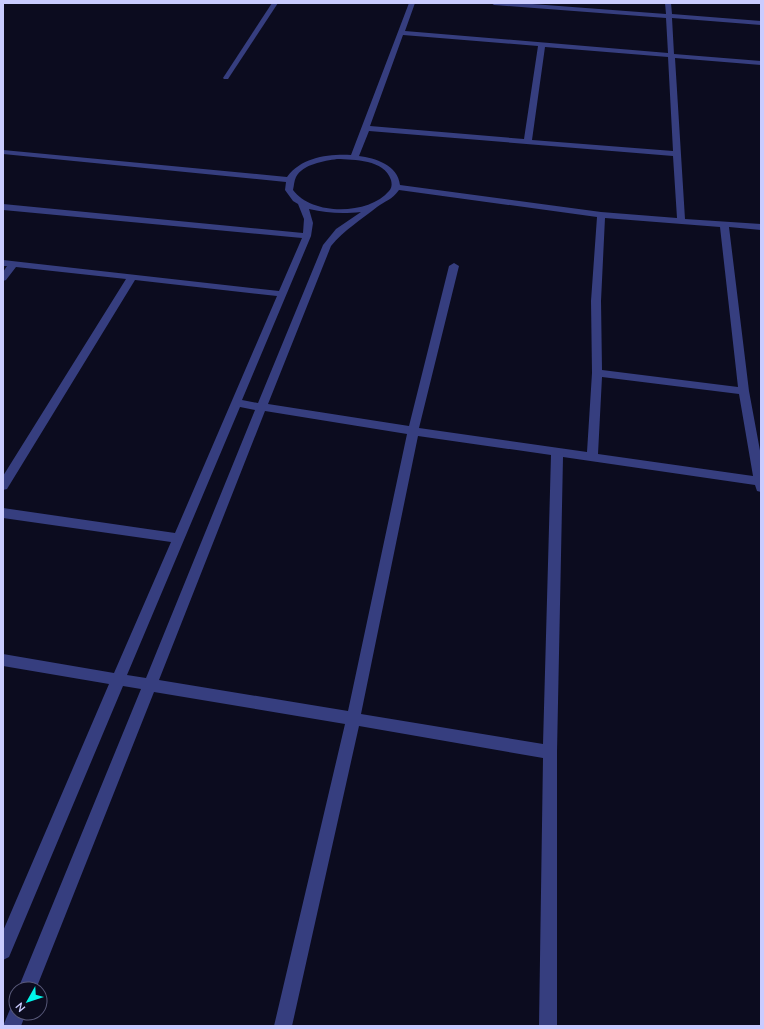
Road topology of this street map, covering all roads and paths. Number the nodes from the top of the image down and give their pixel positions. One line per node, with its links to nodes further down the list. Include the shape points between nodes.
1 (275, 3): 12 (street)
2 (412, 3): 8 (street)
3 (494, 3): 5 (street)
4 (668, 3): 6 (street)
5 (582, 6): 6 (street)
6 (669, 16): 7 (street); 10 (street)
7 (761, 23)
8 (401, 33): 9 (street); 13 (street)
9 (542, 44): 10 (street); 14 (street)
10 (671, 54): 11 (street); 16 (street)
11 (761, 63)
12 (226, 78)
13 (366, 128): 14 (street); 17 (street)
14 (528, 142): 16 (street)
15 (3, 152): 18 (street)
16 (677, 154): 24 (street)
17 (354, 158): 18 (street, via 337,157 314,162 297,171); 19 (street, via 373,161 390,171 394,177)
18 (290, 180): 20 (street, via 290,190)
19 (395, 187): 22 (street, via 390,196); 23 (street)
20 (301, 202): 22 (street, via 335,212); 27 (street, via 309,216)
21 (3, 207): 27 (street)
22 (373, 207): 37 (street, via 338,231 327,245)
23 (601, 215): 24 (street); 34 (street, via 596,301)
24 (681, 220): 25 (street)
25 (724, 224): 26 (street); 35 (street)
26 (761, 227)
27 (307, 236): 33 (street)
28 (3, 263): 29 (street)
29 (14, 264): 31 (street); 32 (street)
30 (454, 266): 38 (street)
31 (132, 277): 33 (street); 42 (street)
32 (3, 278)
33 (282, 294): 36 (street)
34 (597, 373): 35 (street); 40 (street)
35 (744, 391): 41 (street)
36 (236, 403): 37 (street); 44 (street)
37 (262, 407): 38 (street); 47 (street)
38 (412, 432): 39 (street); 48 (street)
39 (557, 453): 40 (street); 49 (street)
40 (592, 458): 41 (street)
41 (760, 485)
42 (3, 486)
43 (3, 513): 44 (street)
44 (179, 538): 46 (street)
45 (3, 660): 46 (street)
46 (118, 680): 47 (street); 50 (street)
47 (148, 685): 48 (street); 51 (street)
48 (353, 720): 49 (street); 52 (street)
49 (550, 752): 53 (street)
50 (3, 951)
51 (30, 981)
52 (283, 1026)
53 (548, 1026)

